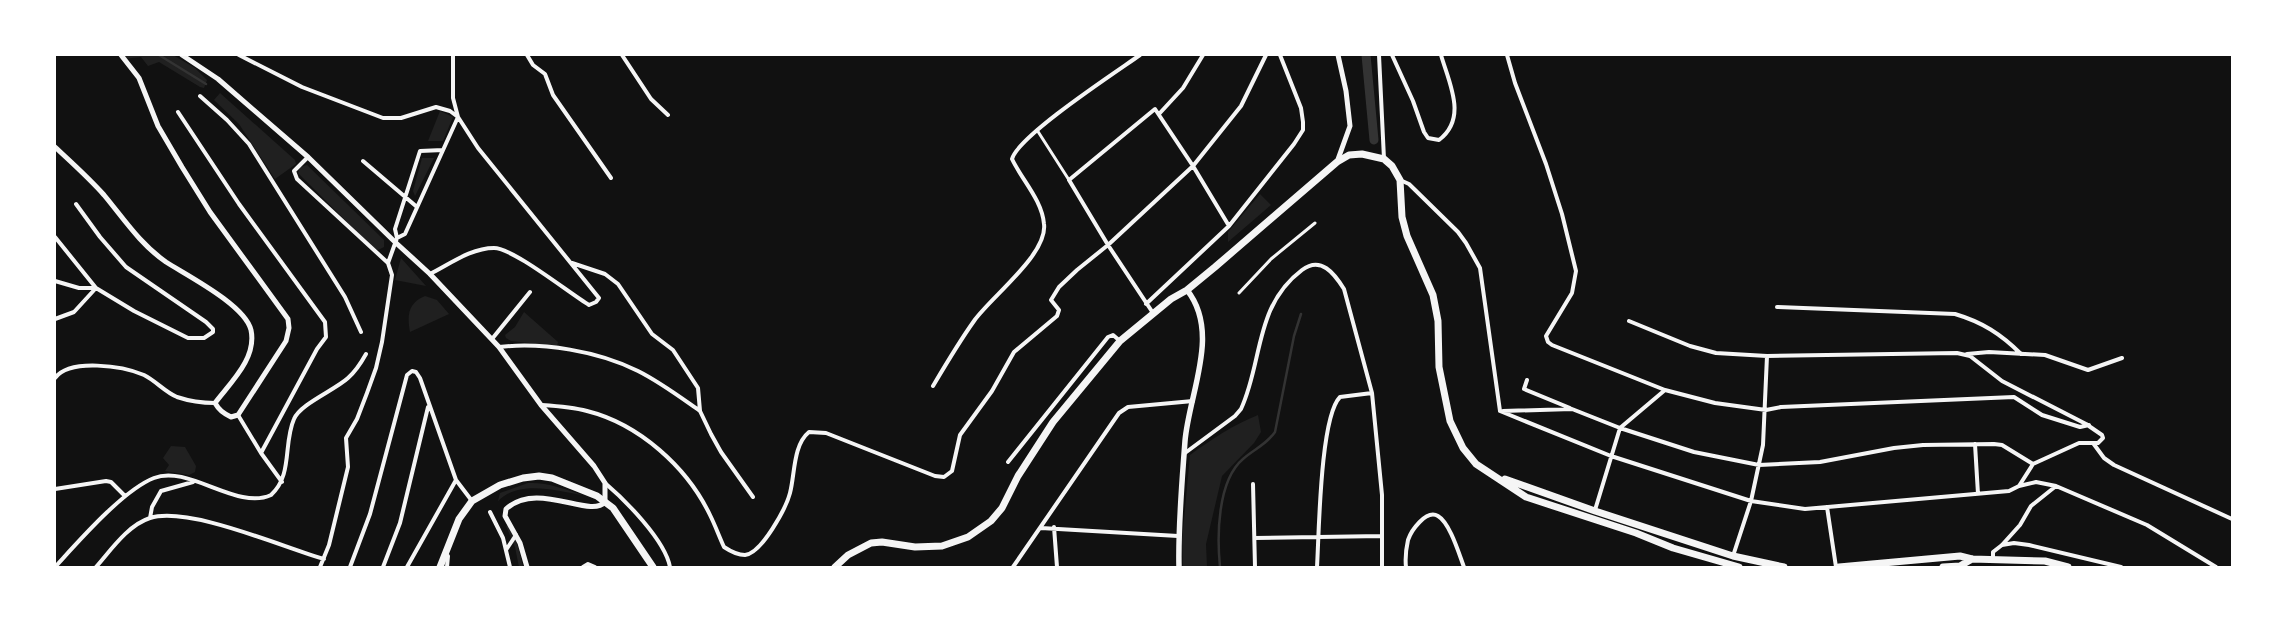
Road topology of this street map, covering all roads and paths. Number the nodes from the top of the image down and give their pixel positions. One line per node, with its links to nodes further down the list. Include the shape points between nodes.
1 (121, 55): 75 (street, via 139,78 158,126 191,182 288,319 286,341)
2 (182, 55): 24 (street, via 218,79)
3 (239, 55): 20 (street, via 285,79 373,116 402,118 436,107)
4 (452, 55): 20 (street, via 453,98)
5 (527, 55): 29 (street, via 545,74 553,95)
6 (622, 55): 19 (street, via 651,98)
7 (1140, 55): 21 (street)
8 (1203, 55): 18 (street, via 1183,88)
9 (1266, 55): 28 (street, via 1241,106)
10 (1280, 55): 36 (street, via 1301,108 1303,130)
11 (1338, 55): 27 (street, via 1350,126)
12 (1379, 55): 25 (street)
13 (1392, 55): 14 (street, via 1424,132 1434,141 1439,140 1451,126 1455,111)
14 (1441, 55)
15 (1507, 55): 65 (street, via 1562,214 1576,271 1572,293 1548,331 1548,342)
16 (200, 96): 53 (street, via 248,144 346,297)
17 (178, 112): 80 (street, via 239,204 325,322 326,337)
18 (1159, 114): 28 (street); 30 (street, via 1155,109)
19 (668, 115)
20 (458, 117): 23 (street); 41 (street, via 478,148)
21 (1037, 130): 30 (street); 64 (street, via 1016,150 1012,160 1042,214 1045,226 1042,240 1021,271 974,321)
22 (55, 147): 68 (street, via 103,194 149,249 245,317 251,329 249,354 237,376)
23 (442, 150): 32 (street, via 420,151); 34 (street)
24 (308, 157): 38 (street); 40 (street, via 294,171 297,179)
25 (1381, 159): 27 (highway, via 1362,154 1349,155); 31 (highway, via 1392,166)
26 (363, 161): 32 (street)
27 (1336, 162): 45 (highway)
28 (1193, 166): 36 (street); 39 (street)
29 (610, 178)
30 (1069, 180): 39 (street)
31 (1400, 180): 74 (street, via 1409,184 1458,232 1480,268); 86 (highway, via 1407,236 1432,296 1438,321 1440,367 1450,420 1463,448 1476,464)
32 (405, 198): 34 (street); 38 (street, via 395,229)
33 (76, 204): 44 (street, via 126,267 206,322 212,332 204,338 188,338)
34 (417, 207): 38 (street, via 405,234)
35 (1315, 223): 47 (street, via 1271,259)
36 (1229, 226): 48 (street)
37 (55, 237): 44 (street)
38 (396, 240): 40 (street); 42 (street)
39 (1108, 245): 48 (street); 69 (street, via 1054,293 1051,300 1059,310 1057,316 1014,352 992,391 960,435 955,464 949,475 935,476 826,433 809,432 798,448 783,510 762,543 746,555 724,546 699,496 657,447 608,417 586,410)
40 (388, 263): 118 (street, via 392,275 384,334 376,368 357,419 346,438 348,467)
41 (572, 263): 42 (street, via 596,293 599,298 596,302 589,305 503,249 477,251); 73 (street, via 605,274 618,284 652,334 673,350 692,379 700,395)
42 (430, 274): 54 (street)
43 (55, 281): 44 (street, via 79,288)
44 (96, 288): 51 (street, via 74,312)
45 (1187, 290): 50 (highway); 67 (main road, via 1195,300 1203,330)
46 (530, 292): 54 (street)
47 (1239, 293)
48 (1146, 304): 50 (street)
49 (1777, 307): 59 (street, via 1955,314 1990,328)
50 (1154, 314): 55 (highway)
51 (55, 319)
52 (1628, 321): 60 (street, via 1716,353)
53 (361, 332)
54 (492, 339): 56 (street)
55 (1120, 341): 83 (street, via 1113,335 1108,337); 136 (highway, via 1053,422 991,521 968,537 942,546 871,543 848,555)
56 (499, 348): 69 (street); 73 (street, via 558,349 604,358 638,372)
57 (366, 354): 89 (street, via 355,372 294,418)
58 (1966, 354): 59 (street); 60 (street); 76 (street, via 2002,381)
59 (2021, 354): 61 (street, via 2045,356 2088,370)
60 (1767, 356): 72 (street)
61 (2122, 358)
62 (55, 378): 68 (street, via 70,368 114,368 144,376 176,396)
63 (1527, 380): 71 (street, via 1524,389)
64 (934, 386)
65 (1666, 390): 72 (street, via 1716,403); 77 (street)
66 (1372, 393): 81 (street, via 1346,296 1338,279 1325,266 1311,266 1295,277 1271,306 1241,409); 111 (street, via 1382,495); 112 (street, via 1344,396 1336,401 1322,463)
67 (1193, 401): 81 (main road); 108 (street, via 1128,408 1120,413)
68 (215, 403): 75 (street, via 224,414)
69 (541, 405): 90 (street, via 594,466)
70 (428, 407): 87 (street); 125 (street, via 418,374 412,371 407,376 370,514); 126 (street, via 400,523)
71 (1572, 409): 74 (street); 77 (street)
72 (1766, 410): 76 (street, via 1782,406 2014,397 2042,415 2080,427); 85 (street)
73 (700, 411): 97 (street, via 721,452)
74 (1500, 411): 82 (street)
75 (238, 415): 80 (street)
76 (2089, 426): 78 (street, via 2102,435 2101,441)
77 (1620, 428): 82 (street); 85 (street, via 1694,452)
78 (2093, 443): 84 (street, via 2079,444); 105 (street, via 2114,465)
79 (1975, 444): 84 (street, via 2002,445); 85 (street, via 1894,448 1820,462); 95 (street)
80 (261, 453): 89 (street)
81 (1185, 453): 110 (main road)
82 (1611, 456): 99 (street); 102 (street)
83 (1008, 462)
84 (2032, 464): 92 (street)
85 (1759, 465): 99 (street)
86 (1497, 477): 102 (highway); 106 (highway, via 1526,497)
87 (456, 480): 98 (street); 127 (street)
88 (192, 482): 89 (street, via 252,499 271,495); 96 (street, via 180,476 154,478); 104 (street, via 161,491)
89 (282, 482)
90 (604, 483): 100 (street); 135 (street, via 637,513)
91 (1253, 484): 113 (street)
92 (2019, 486): 93 (street, via 2040,482); 95 (street, via 2009,492)
93 (2056, 486): 114 (street, via 2031,506 2020,525); 151 (street, via 2147,525)
94 (55, 489): 96 (street, via 106,481)
95 (1978, 494): 101 (street)
96 (125, 496): 122 (street)
97 (753, 497)
98 (472, 501): 100 (highway, via 500,485 539,476 564,482); 116 (highway, via 459,519)
99 (1751, 501): 101 (street, via 1805,509); 117 (street)
100 (605, 502): 109 (street, via 594,509 545,498 518,501 505,513); 134 (highway, via 613,508)
101 (1827, 507): 147 (street)
102 (1595, 511): 106 (highway); 117 (highway)
103 (490, 512): 115 (street, via 504,538)
104 (150, 518): 118 (street, via 187,516); 123 (street, via 136,526)
105 (2232, 519)
106 (1592, 520): 121 (highway)
107 (1054, 527): 108 (street); 110 (street); 138 (street)
108 (1041, 528): 137 (street)
109 (516, 535): 115 (street); 131 (street)
110 (1178, 536): 139 (main road)
111 (1382, 536): 112 (street); 142 (street)
112 (1319, 537): 113 (street); 141 (street)
113 (1255, 538): 140 (street)
114 (2002, 545): 120 (street, via 1993,552); 150 (street, via 2030,545)
115 (506, 550): 130 (street)
116 (444, 555): 128 (highway); 129 (street, via 448,556)
117 (1733, 556): 121 (highway); 146 (highway)
118 (324, 559): 124 (street)
119 (1972, 559): 120 (highway); 147 (highway, via 1960,556); 148 (highway, via 1960,566)
120 (1993, 559): 149 (highway, via 2045,561)
121 (1731, 565): 145 (highway)
122 (55, 567)
123 (96, 567)
124 (320, 567)
125 (350, 567)
126 (383, 567)
127 (407, 567)
128 (440, 567)
129 (447, 567)
130 (510, 567)
131 (527, 567)
132 (583, 567): 133 (street, via 588,564)
133 (595, 567)
134 (653, 567)
135 (670, 567)
136 (835, 567)
137 (1013, 567)
138 (1057, 567)
139 (1179, 567)
140 (1255, 567)
141 (1317, 567)
142 (1382, 567)
143 (1406, 567): 144 (street, via 1409,538 1422,519 1431,514 1438,516 1448,528)
144 (1464, 567)
145 (1739, 567)
146 (1784, 567)
147 (1838, 567)
148 (1943, 567)
149 (2068, 567)
150 (2122, 567)
151 (2216, 567)

